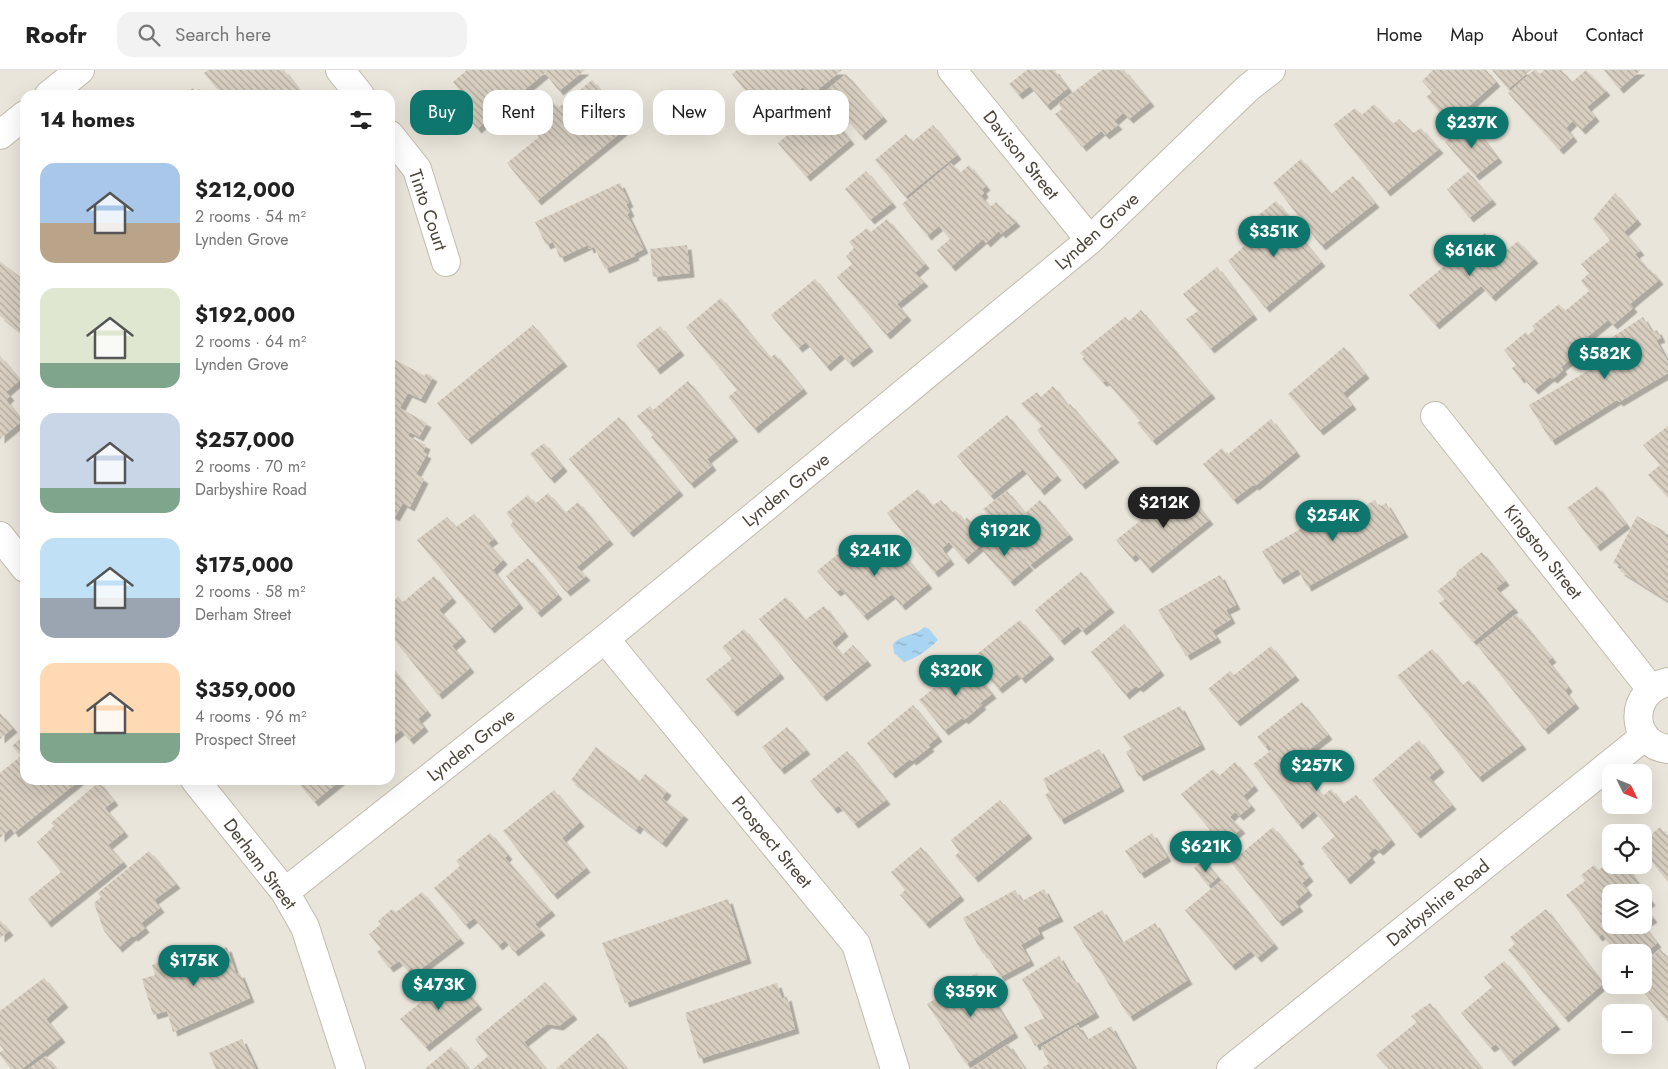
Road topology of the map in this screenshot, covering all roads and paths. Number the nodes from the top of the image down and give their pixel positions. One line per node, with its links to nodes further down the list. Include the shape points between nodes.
1 (80, 70): 5 (street)
2 (340, 70): 6 (street)
3 (952, 70): 10 (street, Davison Street)
4 (1271, 70): 10 (street, Lynden Grove, via 1248,88)
5 (55, 90)
6 (356, 90)
7 (20, 119): 8 (street)
8 (0, 135)
9 (395, 141): 11 (street, Tinto Court, via 417,169)
10 (1090, 240): 15 (street, Lynden Grove)
11 (446, 262)
12 (1435, 416): 16 (street, Kingston Street)
13 (0, 536): 14 (street)
14 (20, 562)
15 (604, 640): 20 (street, Lynden Grove); 22 (street, Prospect Street, via 856,944)
16 (1660, 685): 17 (street, via 1644,696 1639,705 1640,727)
17 (1645, 736): 18 (street, via 1653,744); 23 (street, Darbyshire Road)
18 (1668, 749)
19 (199, 785): 20 (street, Derham Street)
20 (285, 892): 21 (street, Derham Street, via 304,927)
21 (351, 1069)
22 (895, 1069)
23 (1231, 1069)

